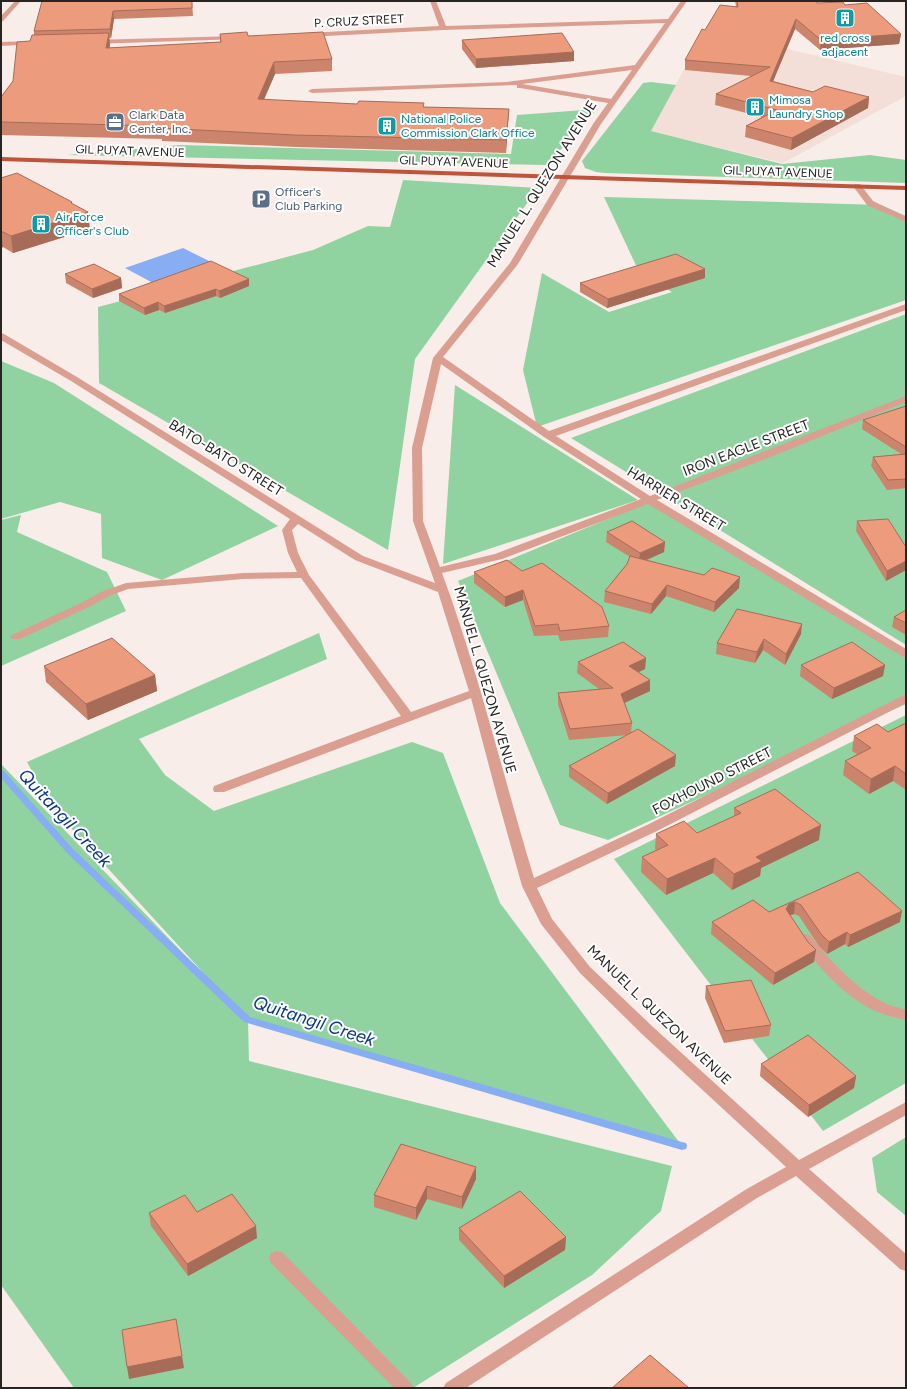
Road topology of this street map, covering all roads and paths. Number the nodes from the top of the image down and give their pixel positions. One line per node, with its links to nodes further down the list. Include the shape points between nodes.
1 (18, 1): 4 (street)
2 (433, 1): 6 (street)
3 (684, 1): 5 (street, MANUEL L. QUEZON AVENUE)
4 (1, 20)
5 (670, 21): 6 (street, P. CRUZ STREET); 12 (street, MANUEL L. QUEZON AVENUE)
6 (443, 28): 7 (street, P. CRUZ STREET)
7 (296, 35)
8 (242, 38): 9 (street)
9 (86, 42)
10 (40, 43): 11 (street)
11 (1, 44)
12 (638, 67): 13 (street); 15 (street, MANUEL L. QUEZON AVENUE)
13 (507, 84): 14 (street); 15 (street)
14 (312, 91)
15 (613, 102): 17 (street, MANUEL L. QUEZON AVENUE)
16 (1, 159): 17 (main road, GIL PUYAT AVENUE)
17 (565, 177): 18 (main road, GIL PUYAT AVENUE); 23 (street, MANUEL L. QUEZON AVENUE, via 514,264)
18 (857, 186): 19 (main road, GIL PUYAT AVENUE); 20 (street, via 870,203)
19 (906, 188)
20 (906, 220)
21 (906, 307): 25 (street)
22 (1, 336): 27 (street, BATO-BATO STREET)
23 (438, 358): 25 (street, HARRIER STREET); 28 (street, MANUEL L. QUEZON AVENUE, via 417,448 418,521)
24 (906, 399): 26 (street, IRON EAGLE STREET)
25 (548, 436): 26 (street, HARRIER STREET)
26 (650, 500): 28 (street, IRON EAGLE STREET, via 498,557); 32 (street, HARRIER STREET)
27 (296, 518): 29 (street, via 287,530 293,553); 30 (street, BATO-BATO STREET, via 359,558)
28 (435, 572): 30 (street, MANUEL L. QUEZON AVENUE)
29 (304, 575): 31 (street, via 243,576 126,586); 35 (street)
30 (443, 590): 33 (street, MANUEL L. QUEZON AVENUE)
31 (16, 637)
32 (906, 654)
33 (476, 693): 35 (street); 37 (street, MANUEL L. QUEZON AVENUE)
34 (906, 698): 37 (street, FOXHOUND STREET, via 652,828)
35 (408, 717): 36 (street)
36 (219, 789)
37 (529, 886): 41 (street, MANUEL L. QUEZON AVENUE, via 546,921 585,970)
38 (797, 926): 39 (street, via 813,950 840,978 877,1006)
39 (906, 1015)
40 (906, 1108): 41 (street)
41 (797, 1168): 43 (street, MANUEL L. QUEZON AVENUE); 45 (street, via 751,1194)
42 (278, 1258): 44 (street)
43 (906, 1264)
44 (405, 1388)
45 (452, 1388)

